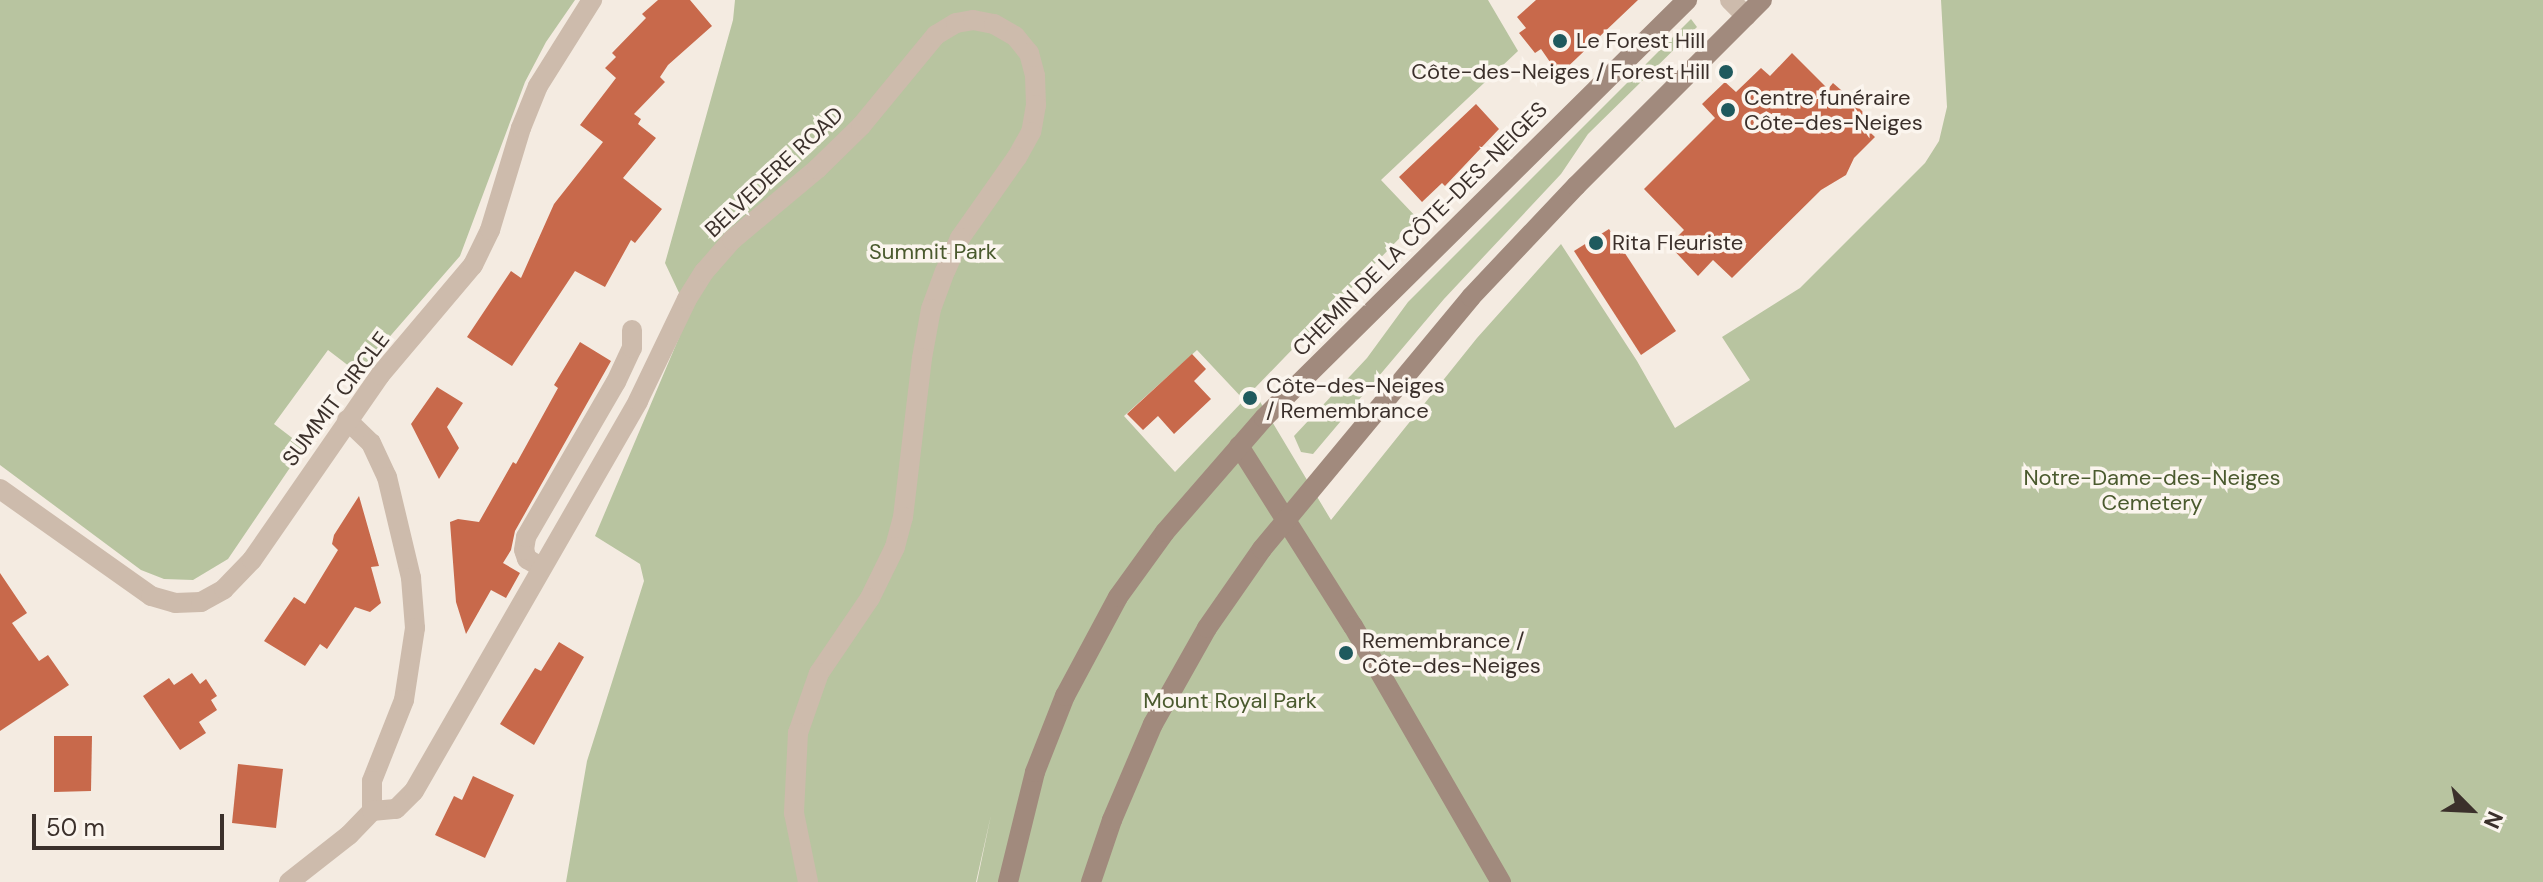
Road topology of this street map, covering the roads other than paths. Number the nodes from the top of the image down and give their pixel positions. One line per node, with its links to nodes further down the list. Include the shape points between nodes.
1 (592, 0): 7 (street, SUMMIT CIRCLE, via 538,86 490,230 473,265)
2 (1687, 0): 8 (main road, CHEMIN DE LA CÔTE-DES-NEIGES)
3 (1730, 0): 5 (street)
4 (1762, 0): 5 (main road)
5 (1746, 16): 10 (main road, via 1499,267)
6 (632, 330): 11 (street, via 632,348 616,382 526,537 527,559)
7 (347, 420): 9 (street, SUMMIT CIRCLE, via 252,560 224,589 201,602 175,603 151,596); 12 (street, via 371,443 387,477 411,578 415,628 404,700 372,781)
8 (1239, 446): 10 (main road); 15 (main road, CHEMIN DE LA CÔTE-DES-NEIGES, via 1148,554 1081,662 1035,772)
9 (0, 489)
10 (1286, 519): 16 (main road, via 1216,614 1169,693 1126,784); 17 (main road)
11 (541, 567): 12 (street, BELVEDERE ROAD, via 414,791 396,809); 14 (street, BELVEDERE ROAD, via 638,401 687,299 732,240 845,142 936,35 973,20 1015,36 1029,53 1035,76 1031,132 960,238 945,271 922,358 895,547 870,598 819,673 798,733 794,813)
12 (372, 811): 13 (street, BELVEDERE ROAD)
13 (289, 882)
14 (808, 882)
15 (1008, 882)
16 (1091, 882)
17 (1501, 882)

